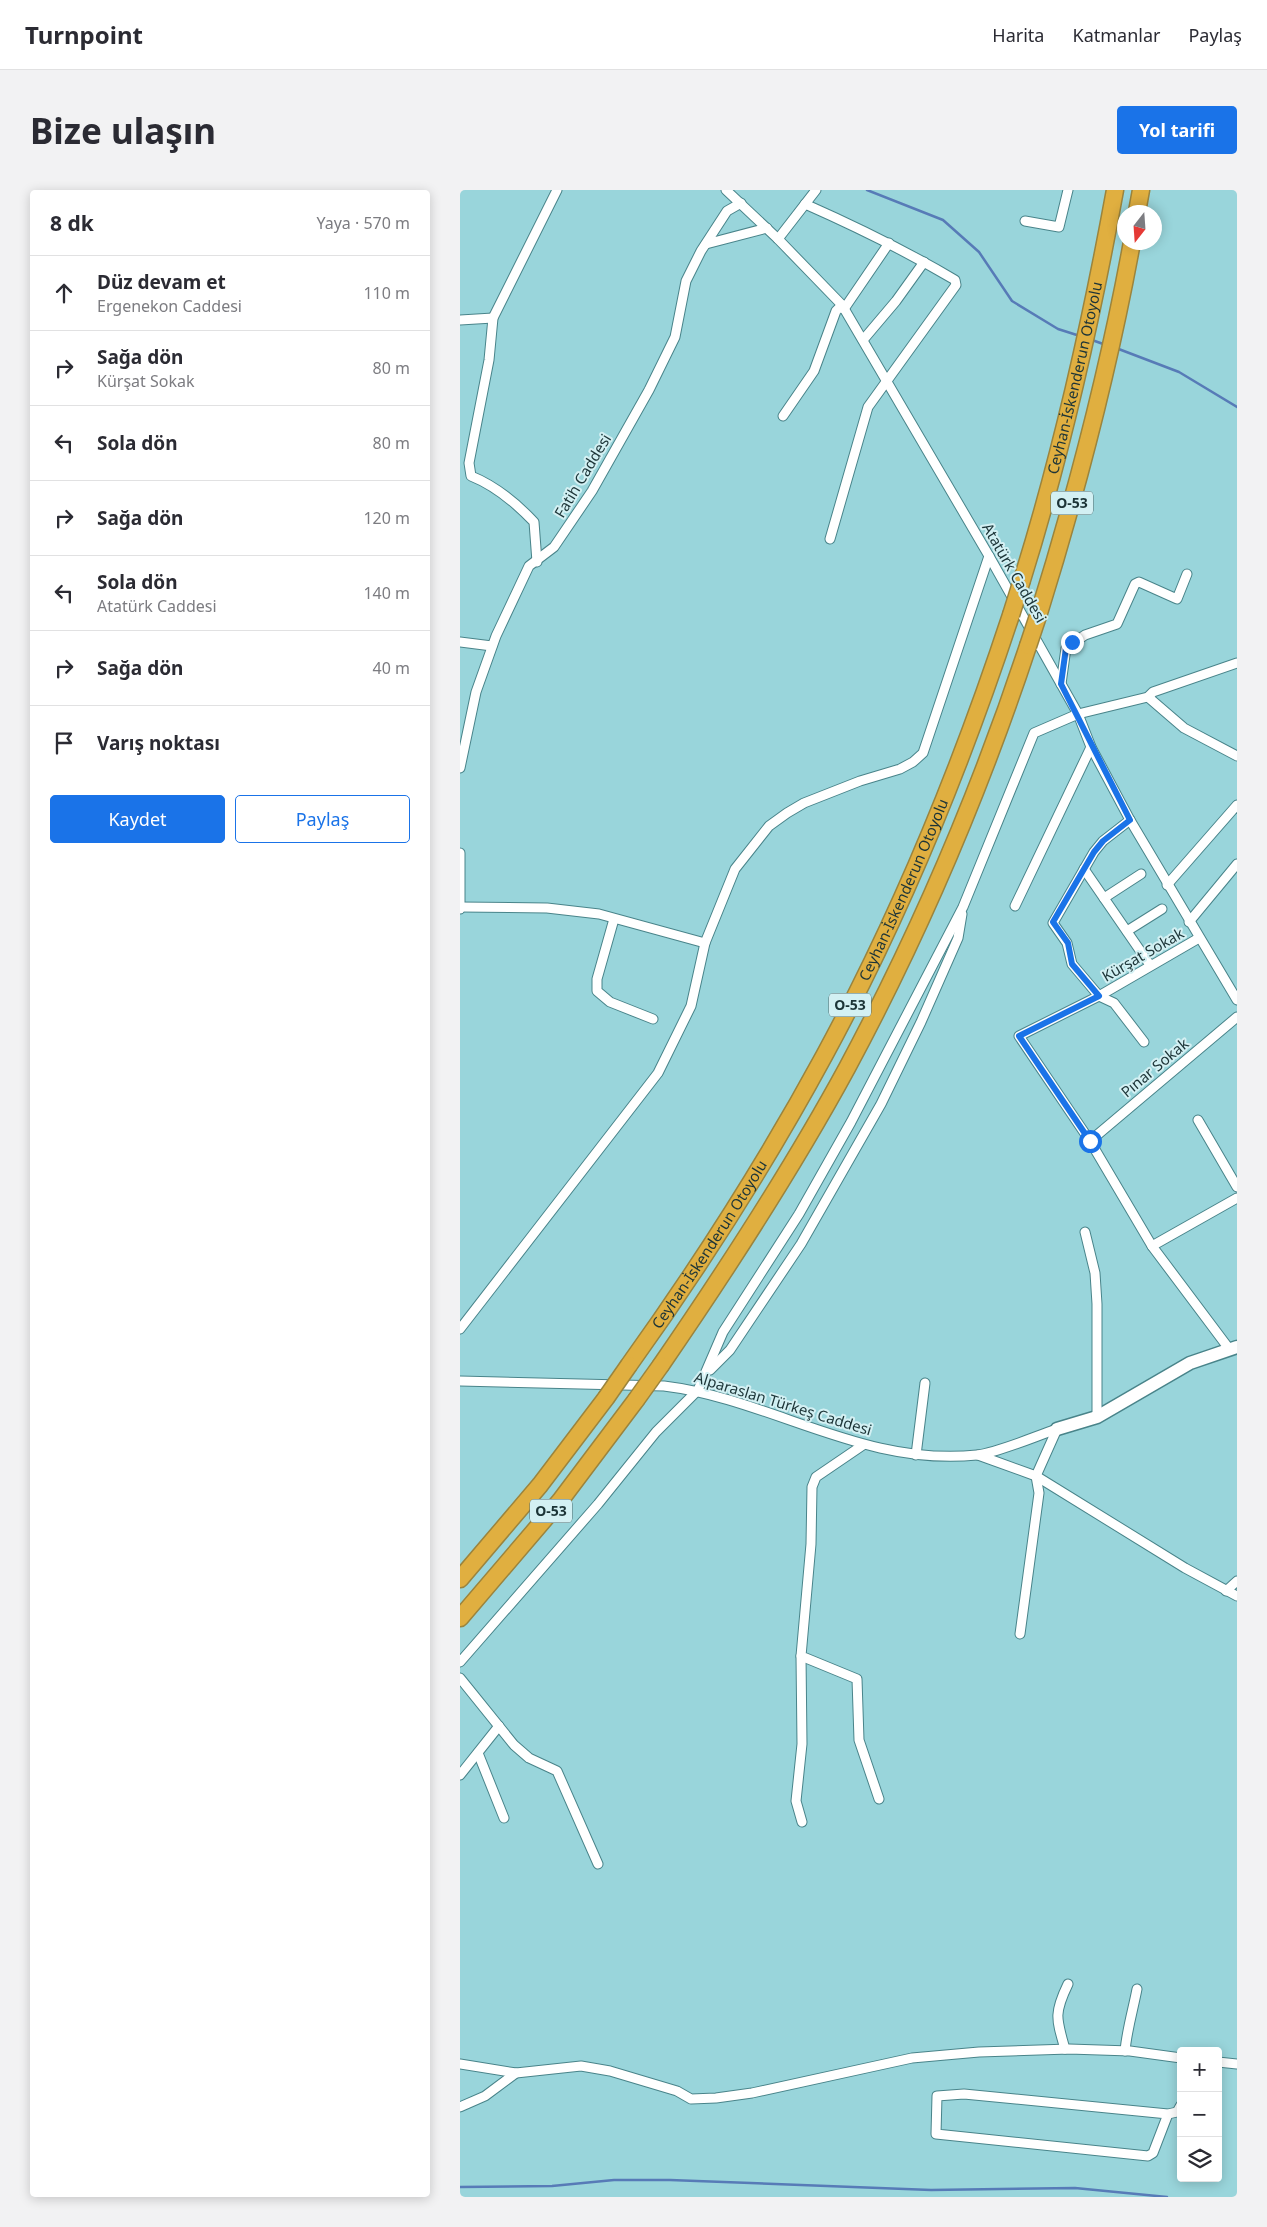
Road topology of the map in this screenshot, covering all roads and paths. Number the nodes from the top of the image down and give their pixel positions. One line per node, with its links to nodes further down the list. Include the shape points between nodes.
1 (557, 190): 18 (street)
2 (726, 190): 7 (street, Atatürk Caddesi)
3 (816, 190): 8 (street)
4 (1068, 190): 10 (street, via 1059,227)
5 (1115, 190): 78 (highway, Ceyhan-İskenderun Otoyolu / O-53, bridge, via 1076,386 1042,518 988,683 915,867 828,1048 721,1230 606,1398 540,1485)
6 (1141, 190): 9 (highway)
7 (741, 203): 11 (street, Atatürk Caddesi); 14 (street, Fatih Caddesi, via 727,211)
8 (805, 204): 12 (street); 13 (street)
9 (1138, 205)
10 (1025, 221)
11 (768, 228): 12 (street, Atatürk Caddesi); 14 (street)
12 (778, 239): 17 (street, Atatürk Caddesi)
13 (889, 243): 16 (street); 17 (street)
14 (706, 244): 25 (street, Fatih Caddesi, via 686,281 675,337 649,390 575,519 554,547)
15 (1131, 250): 82 (highway, Ceyhan-İskenderun Otoyolu / O-53, bridge, via 1101,393 1066,525 1013,692 939,878 847,1068 743,1244 661,1365 560,1501)
16 (924, 262): 20 (street); 21 (street, via 955,280 956,284)
17 (843, 307): 20 (street, Atatürk Caddesi); 22 (street, via 836,311 814,371)
18 (493, 318): 19 (street); 25 (street, via 489,360 471,444 471,476 516,503 534,522)
19 (460, 320)
20 (863, 340): 21 (street, Atatürk Caddesi)
21 (886, 380): 23 (street, via 868,407); 24 (street, Atatürk Caddesi)
22 (783, 416)
23 (830, 539)
24 (989, 556): 30 (street, Atatürk Caddesi); 53 (street, via 922,753 900,769 804,803 769,826 735,869)
25 (537, 562): 28 (street, Fatih Caddesi, via 529,566)
26 (1187, 574): 30 (street, via 1177,600 1139,582 1135,584 1117,624 1085,635 1066,648)
27 (460, 642): 28 (street)
28 (492, 646): 35 (street, Fatih Caddesi, via 476,692)
29 (1237, 663): 31 (street, via 1153,692)
30 (1061, 684): 32 (street, Atatürk Caddesi)
31 (1148, 697): 32 (street); 34 (street, via 1184,728)
32 (1078, 714): 33 (street, Atatürk Caddesi); 46 (street, via 1034,733 1030,738)
33 (1091, 747): 37 (street, Atatürk Caddesi); 45 (street)
34 (1237, 756)
35 (460, 768)
36 (1237, 805): 42 (street)
37 (1130, 820): 40 (street, via 1103,841); 42 (street, Atatürk Caddesi)
38 (460, 853): 43 (street)
39 (1237, 864): 50 (street)
40 (1084, 869): 44 (street); 55 (street, via 1053,922 1068,943 1072,964)
41 (1141, 874): 44 (street)
42 (1167, 885): 50 (street, Atatürk Caddesi)
43 (461, 888): 47 (street)
44 (1104, 898): 51 (street)
45 (1015, 906)
46 (963, 907): 68 (street, via 851,1122 799,1214 723,1332); 68 (street, via 958,938 881,1104 800,1244 730,1350)
47 (460, 908): 49 (street, via 547,908)
48 (1162, 909): 51 (street)
49 (614, 918): 53 (street); 58 (street, via 597,979 597,991 610,1002)
50 (1189, 922): 52 (street, Atatürk Caddesi)
51 (1127, 931): 54 (street)
52 (1199, 938): 54 (street, Kürşat Sokak); 56 (street, Atatürk Caddesi)
53 (705, 943): 66 (street, via 691,1006 658,1073)
54 (1150, 965): 55 (street, Kürşat Sokak)
55 (1099, 996): 59 (street, via 1114,1003); 61 (street, Kürşat Sokak, via 1019,1036)
56 (1237, 1000)
57 (1237, 1017): 61 (street, Pınar Sokak)
58 (653, 1019)
59 (1144, 1042)
60 (1198, 1120): 62 (street)
61 (1090, 1141): 65 (street)
62 (1237, 1187)
63 (1237, 1198): 65 (street)
64 (1085, 1232): 72 (street, via 1095,1273)
65 (1152, 1246): 67 (street)
66 (460, 1329)
67 (1233, 1348): 72 (street, via 1190,1363)
68 (705, 1375): 71 (street)
69 (460, 1381): 71 (street, Alparaslan Türkeş Caddesi, via 664,1386)
70 (925, 1382): 75 (street)
71 (698, 1390): 74 (street, Alparaslan Türkeş Caddesi); 85 (street, via 656,1432 598,1504)
72 (1097, 1417): 73 (street)
73 (1057, 1429): 76 (street); 77 (street)
74 (863, 1445): 75 (street, Alparaslan Türkeş Caddesi); 84 (street, via 816,1477 812,1487 811,1544)
75 (916, 1455): 76 (street, Alparaslan Türkeş Caddesi)
76 (978, 1455): 77 (street)
77 (1036, 1476): 80 (street); 83 (street, via 1039,1492)
78 (460, 1579)
79 (1237, 1581): 80 (street)
80 (1226, 1590): 81 (street)
81 (1237, 1596)
82 (460, 1618)
83 (1020, 1634)
84 (801, 1656): 90 (street, via 857,1679 859,1740); 92 (street, via 802,1744 796,1801)
85 (460, 1662)
86 (460, 1678): 87 (street)
87 (498, 1726): 88 (street); 93 (street, via 529,1758 556,1772)
88 (478, 1753): 89 (street); 91 (street)
89 (460, 1775)
90 (879, 1799)
91 (504, 1818)
92 (802, 1822)
93 (598, 1864)
94 (1068, 1984): 96 (street, via 1058,2005 1058,2025)
95 (1137, 1989): 97 (street)
96 (1065, 2049): 97 (street); 102 (street, via 912,2058 716,2098 691,2098 610,2071 580,2066)
97 (1125, 2050): 98 (street)
98 (1177, 2057)
99 (1222, 2062): 100 (street)
100 (1237, 2062)
101 (460, 2064): 102 (street)
102 (516, 2073): 103 (street, via 485,2096)
103 (460, 2107)
104 (1177, 2112): 105 (street)
105 (1168, 2114): 105 (street, via 1153,2153 1148,2156 936,2134 937,2096 964,2094)

